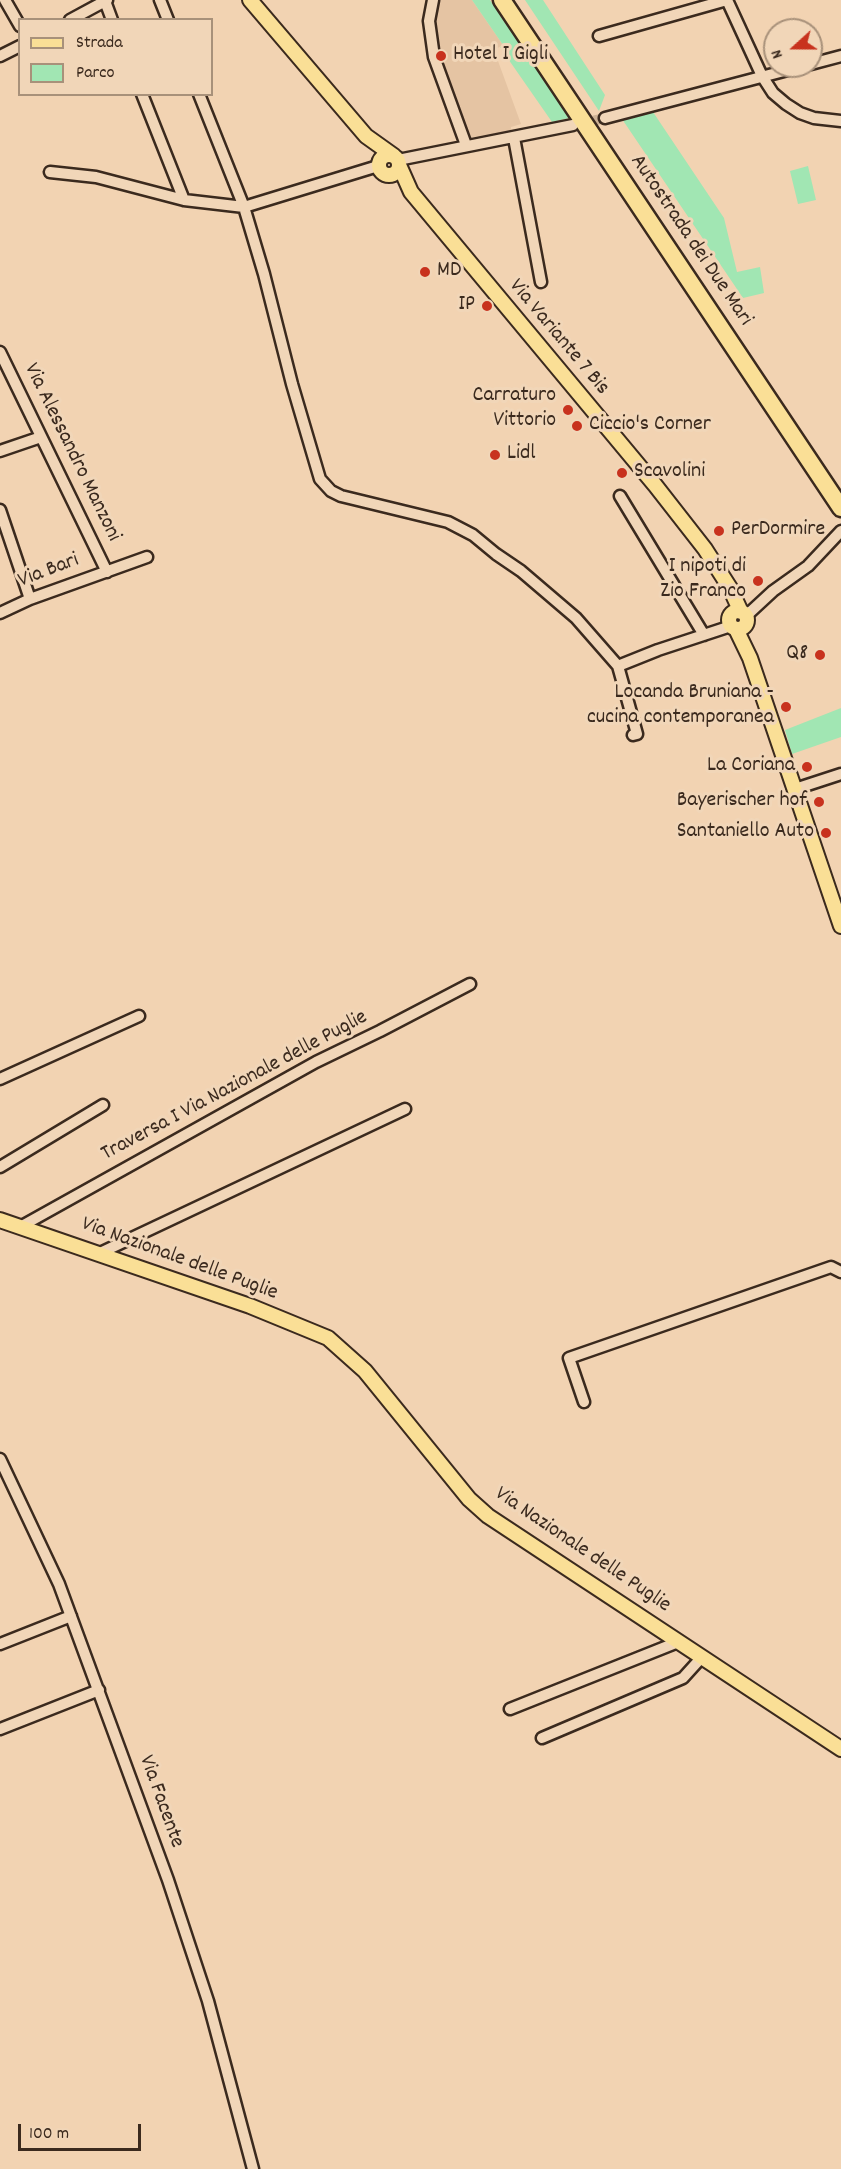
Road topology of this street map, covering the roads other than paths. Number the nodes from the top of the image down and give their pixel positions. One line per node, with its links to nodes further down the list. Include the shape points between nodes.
1 (6, 0): 12 (street)
2 (160, 0): 11 (street)
3 (250, 0): 24 (main road)
4 (433, 0): 26 (street, via 429,21 434,57)
5 (502, 0): 39 (highway, Autostrada dei Due Mari)
6 (515, 0): 37 (highway, Autostrada dei Due Mari)
7 (727, 0): 13 (street); 18 (street)
8 (106, 1): 9 (street); 10 (street)
9 (74, 18)
10 (111, 18)
11 (167, 18)
12 (18, 22)
13 (599, 36)
14 (18, 47): 15 (street)
15 (0, 56)
16 (841, 56): 17 (street)
17 (823, 61)
18 (762, 76): 21 (street); 22 (street, via 773,93 800,113)
19 (143, 96): 31 (street)
20 (199, 96): 32 (street)
21 (605, 118)
22 (841, 121)
23 (573, 125): 25 (street)
24 (366, 136): 27 (main road); 28 (main road)
25 (514, 138): 26 (street); 33 (street)
26 (466, 145): 27 (street)
27 (397, 160): 28 (main road, via 385,155); 30 (main road, Via Variante 7 Bis)
28 (381, 168): 30 (main road, Via Variante 7 Bis); 32 (street)
29 (50, 172): 31 (street, via 96,177)
30 (411, 192): 46 (main road, Via Variante 7 Bis, via 705,549)
31 (184, 200): 32 (street)
32 (244, 207): 48 (street, via 320,479 341,496 448,522 473,535 576,618)
33 (541, 282)
34 (0, 352): 35 (street, Via Alessandro Manzoni)
35 (41, 437): 36 (street); 43 (street, Via Alessandro Manzoni)
36 (0, 451)
37 (841, 488)
38 (620, 496): 47 (street)
39 (841, 508)
40 (0, 510): 44 (street)
41 (841, 531): 46 (street, via 808,566)
42 (147, 557): 43 (street, Via Bari)
43 (107, 572): 44 (street, Via Bari)
44 (30, 599): 45 (street, Via Bari)
45 (0, 614)
46 (738, 621): 47 (street); 51 (main road, Via Variante 7 Bis)
47 (704, 635): 48 (street)
48 (618, 666): 49 (street, via 637,734)
49 (633, 735)
50 (841, 774): 51 (street)
51 (795, 789): 52 (main road, Via Variante 7 Bis)
52 (841, 926)
53 (470, 984): 60 (street, Traversa I Via Nazionale delle Puglie, via 316,1062)
54 (139, 1016): 55 (street)
55 (0, 1079)
56 (104, 1105): 58 (street)
57 (405, 1109): 61 (street)
58 (0, 1167)
59 (0, 1220): 60 (main road, Via Nazionale delle Puglie)
60 (20, 1227): 61 (main road, Via Nazionale delle Puglie)
61 (100, 1253): 66 (main road, Via Nazionale delle Puglie, via 328,1338 365,1371 482,1510)
62 (841, 1272): 63 (street, via 831,1268 569,1358)
63 (584, 1402)
64 (0, 1460): 65 (street, Via Facente)
65 (71, 1616): 67 (street); 69 (street, Via Facente)
66 (678, 1642): 68 (main road, Via Nazionale delle Puglie); 70 (street)
67 (0, 1644)
68 (702, 1658): 72 (street, via 683,1678); 73 (main road, Via Nazionale delle Puglie)
69 (99, 1690): 71 (street); 74 (street, Via Facente, via 208,2001)
70 (510, 1710)
71 (0, 1729)
72 (542, 1738)
73 (841, 1749)
74 (253, 2169)

